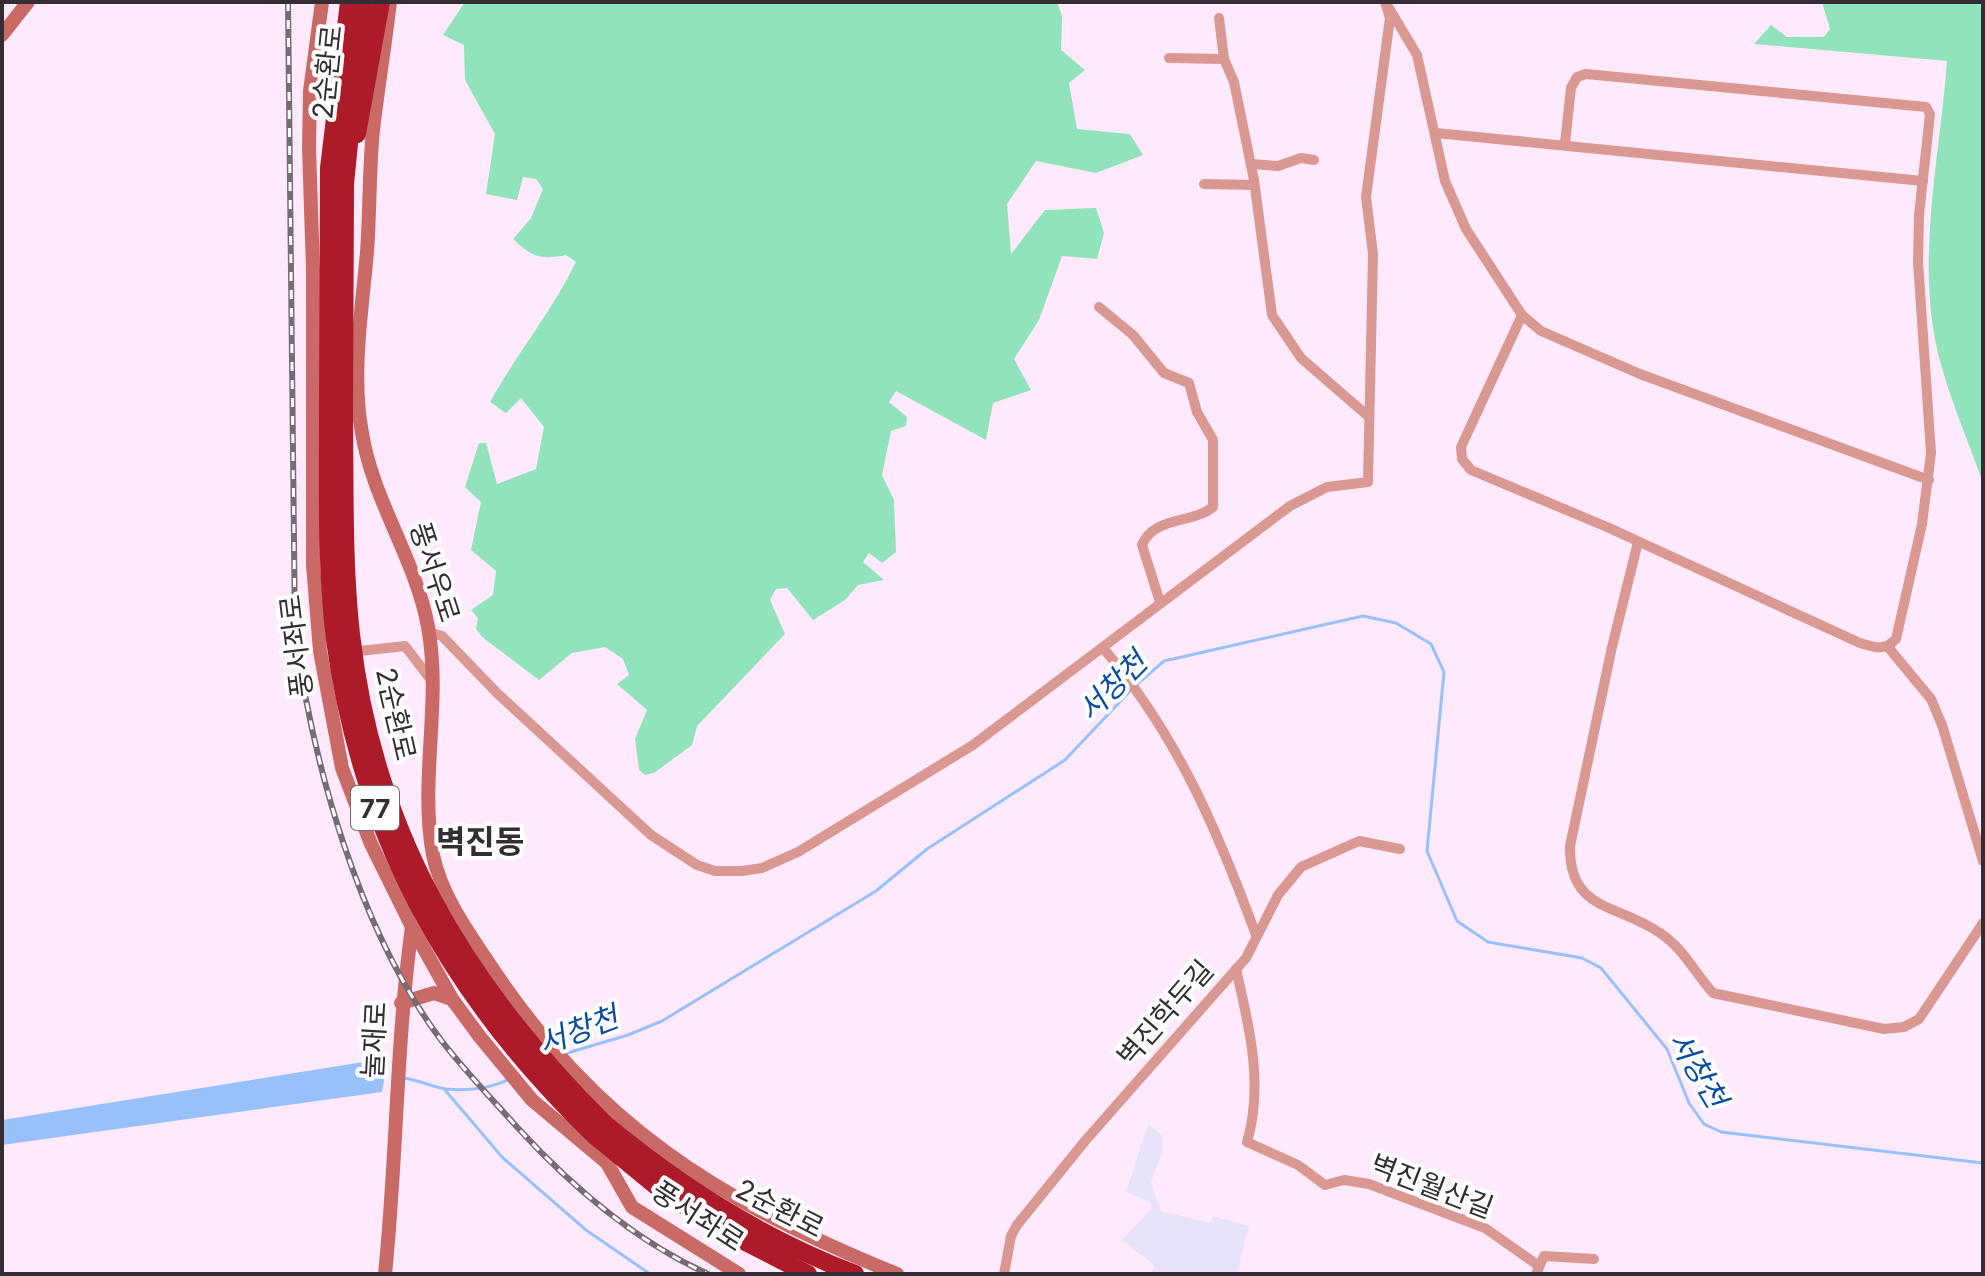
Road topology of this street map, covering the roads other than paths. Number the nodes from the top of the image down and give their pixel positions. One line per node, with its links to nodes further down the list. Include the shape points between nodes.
1 (28, 2): 9 (street)
2 (322, 2): 30 (street, 풍서좌로, via 310,91 309,147 313,565)
3 (363, 2): 17 (highway, 2순환로 / 77)
4 (381, 2): 17 (highway, via 367,95)
5 (390, 2): 27 (street, 풍서우로, via 373,132 360,420 367,456)
6 (1387, 4): 12 (street, via 1417,55); 23 (street, via 1366,197 1373,254)
7 (346, 7): 22 (highway, 2순환로 / 77, via 329,168)
8 (1219, 18): 11 (street)
9 (2, 35)
10 (1169, 58): 11 (street)
11 (1224, 59): 15 (street)
12 (1436, 133): 13 (street); 21 (street, via 1445,181 1466,229)
13 (1565, 143): 16 (street); 16 (street, via 1571,88 1586,74 1911,104 1926,107 1930,114)
14 (1314, 160): 15 (street)
15 (1251, 164): 19 (street)
16 (1923, 181): 24 (street, via 1918,262)
17 (345, 184): 22 (highway, 2순환로 / 77)
18 (1204, 184): 19 (street)
19 (1254, 185): 23 (street, via 1272,315 1301,358)
20 (1099, 307): 26 (street, via 1133,335 1164,373 1189,383 1213,440 1213,507 1146,535 1142,545)
21 (1522, 315): 24 (street, via 1541,331 1640,374); 25 (street, via 1469,427 1462,459 1471,470)
22 (336, 416): 45 (highway, 2순환로 / 77, bridge, via 351,637 372,745 398,824 428,893 475,975)
23 (1369, 417): 26 (street, via 1368,482 1327,487 1290,506)
24 (1929, 480): 28 (street, via 1901,624)
25 (1638, 542): 28 (street, via 1860,643); 37 (street, via 1570,846 1574,883 1587,896 1659,932 1681,950 1713,993 1884,1029 1919,1019)
26 (1160, 602): 29 (street)
27 (429, 632): 29 (street, via 442,636 651,835 689,862 725,872 762,868 798,852 973,745); 31 (street, 풍서우로)
28 (1888, 647): 34 (street, via 1937,712)
29 (1103, 648): 39 (street, via 1159,720 1209,813)
30 (321, 657): 31 (street, via 399,644); 38 (street, 풍서좌로, via 342,768 371,844)
31 (431, 680): 32 (street, 풍서우로)
32 (428, 811): 35 (street, 눌재로); 36 (street, 풍서우로, via 437,871)
33 (1400, 849): 39 (street, 벽진학두길, via 1359,841 1317,857 1292,876)
34 (1983, 861)
35 (417, 893): 36 (street, via 433,888); 38 (street, 눌재로)
36 (452, 904): 41 (street, 풍서우로)
37 (1983, 923)
38 (412, 927): 42 (street, 풍서좌로); 44 (street, 눌재로)
39 (1256, 935): 40 (street, 벽진학두길, via 1255,945)
40 (1236, 969): 47 (street, 벽진월산길, via 1255,1069 1254,1120 1247,1142 1298,1165 1325,1185 1344,1180 1369,1184 1485,1228); 53 (street, 벽진학두길, via 1017,1225)
41 (495, 974): 42 (street, via 479,959 459,959 444,965); 52 (street, 풍서우로, via 568,1065 619,1117 676,1163 820,1243)
42 (443, 982): 43 (street, 풍서좌로)
43 (452, 999): 44 (street, via 434,993); 49 (street, 풍서좌로, via 520,1086 607,1163 632,1207)
44 (401, 1003): 48 (street, 눌재로)
45 (599, 1129): 50 (highway, 2순환로 / 77, via 661,1190 722,1230); 51 (highway, 2순환로 / 77, via 705,1201)
46 (1594, 1259): 47 (street, via 1544,1256)
47 (1538, 1270)
48 (385, 1274)
49 (739, 1274)
50 (808, 1274)
51 (855, 1274)
52 (897, 1274)
53 (1004, 1274)

